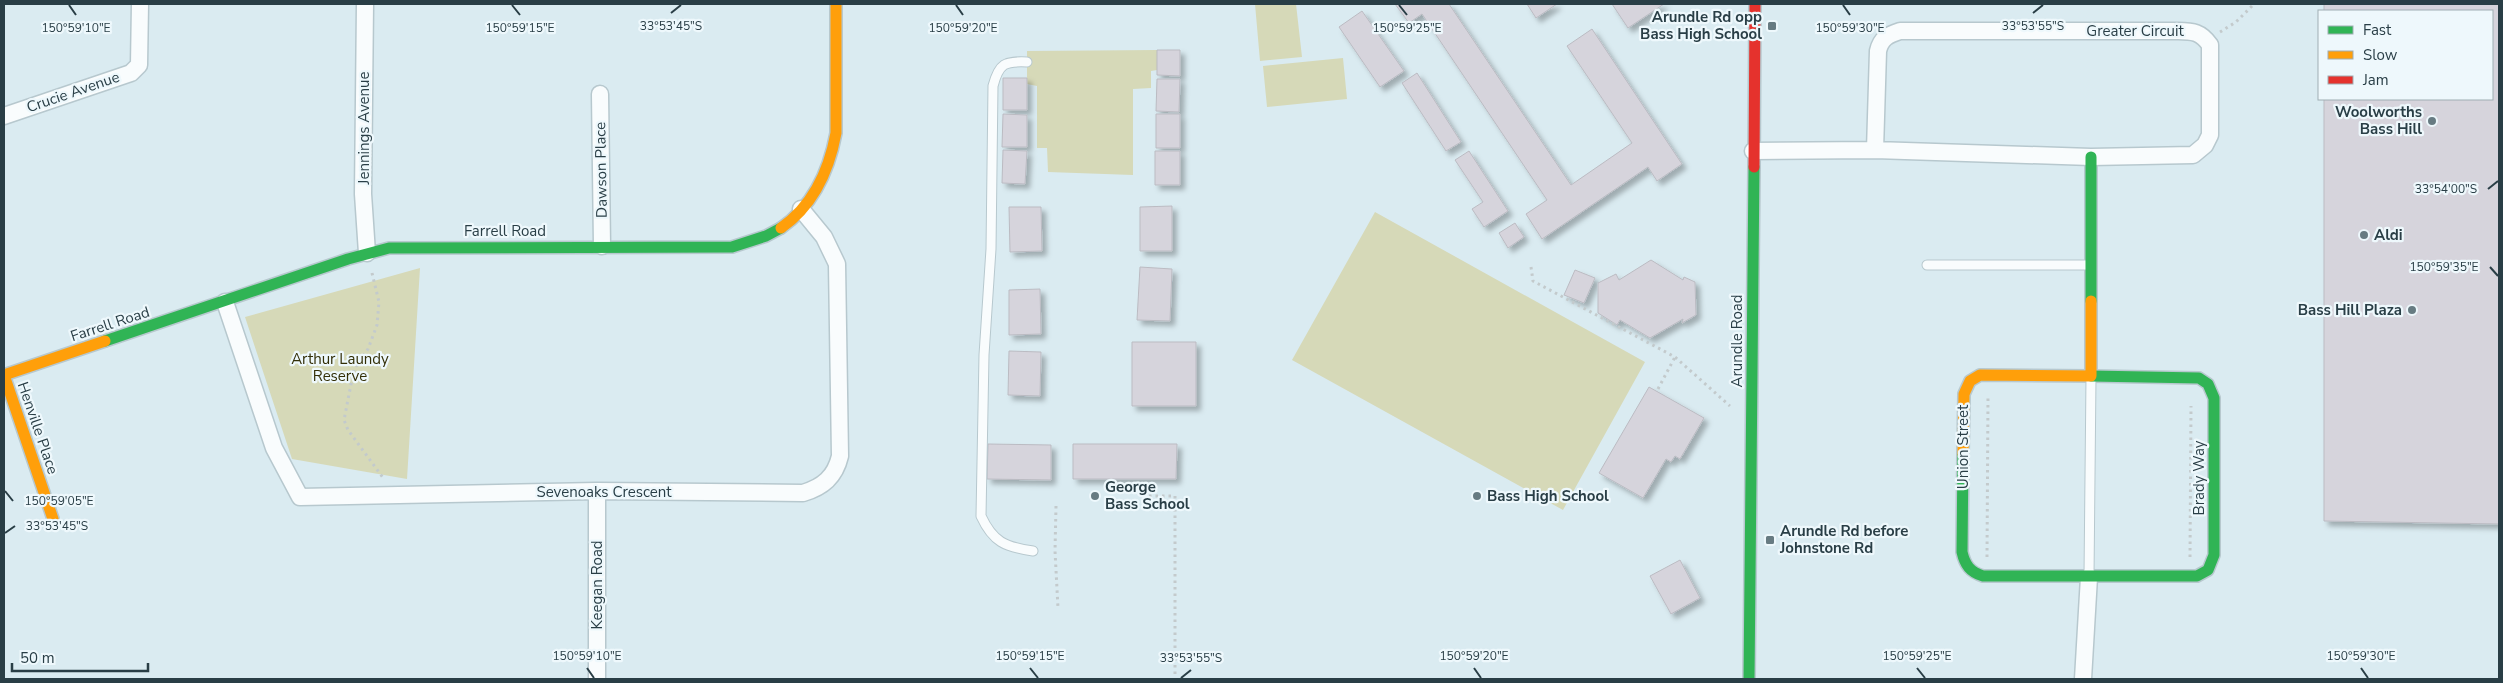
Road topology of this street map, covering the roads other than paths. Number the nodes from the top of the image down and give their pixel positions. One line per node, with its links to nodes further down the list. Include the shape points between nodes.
1 (140, 4): 7 (street, Crucie Avenue, via 138,65 131,73)
2 (365, 4): 13 (street, Jennings Avenue, via 363,194)
3 (836, 4): 11 (street, Farrell Road, via 834,151 820,187)
4 (1755, 4): 9 (street, Arundle Road)
5 (1027, 62): 21 (lane, via 1002,65 993,86 991,249 984,355 981,516 996,540)
6 (600, 94): 12 (street, Dawson Place)
7 (4, 116)
8 (1875, 150): 9 (street); 10 (street); 10 (street, Greater Circuit, via 1878,50 1880,41 1889,34 1900,31 2178,31 2203,35 2210,45 2210,135 2205,145 2193,155)
9 (1753, 151): 24 (street, Arundle Road)
10 (2091, 157): 15 (street)
11 (801, 209): 12 (street, Farrell Road, via 776,231 732,247); 19 (street, Sevenoaks Crescent, via 830,245 838,269 840,456 834,473 820,487 803,494)
12 (602, 246): 13 (street, Farrell Road, via 416,246)
13 (368, 253): 16 (street, Farrell Road)
14 (1927, 265): 15 (lane)
15 (2091, 265): 18 (street)
16 (225, 302): 17 (street, Farrell Road); 19 (street, Sevenoaks Crescent, via 274,448 300,497)
17 (4, 375): 20 (street, Henville Place)
18 (2091, 376): 22 (lane); 22 (street, Brady Way, via 2199,378 2208,384 2214,398 2214,555 2208,570 2197,576); 22 (street, Union Street, via 1980,375 1970,381 1964,394 1962,552 1964,564 1972,574)
19 (597, 491): 23 (street, Keegan Road)
20 (53, 519)
21 (1033, 551)
22 (2089, 577): 25 (street)
23 (597, 679)
24 (1749, 679)
25 (2083, 679)

